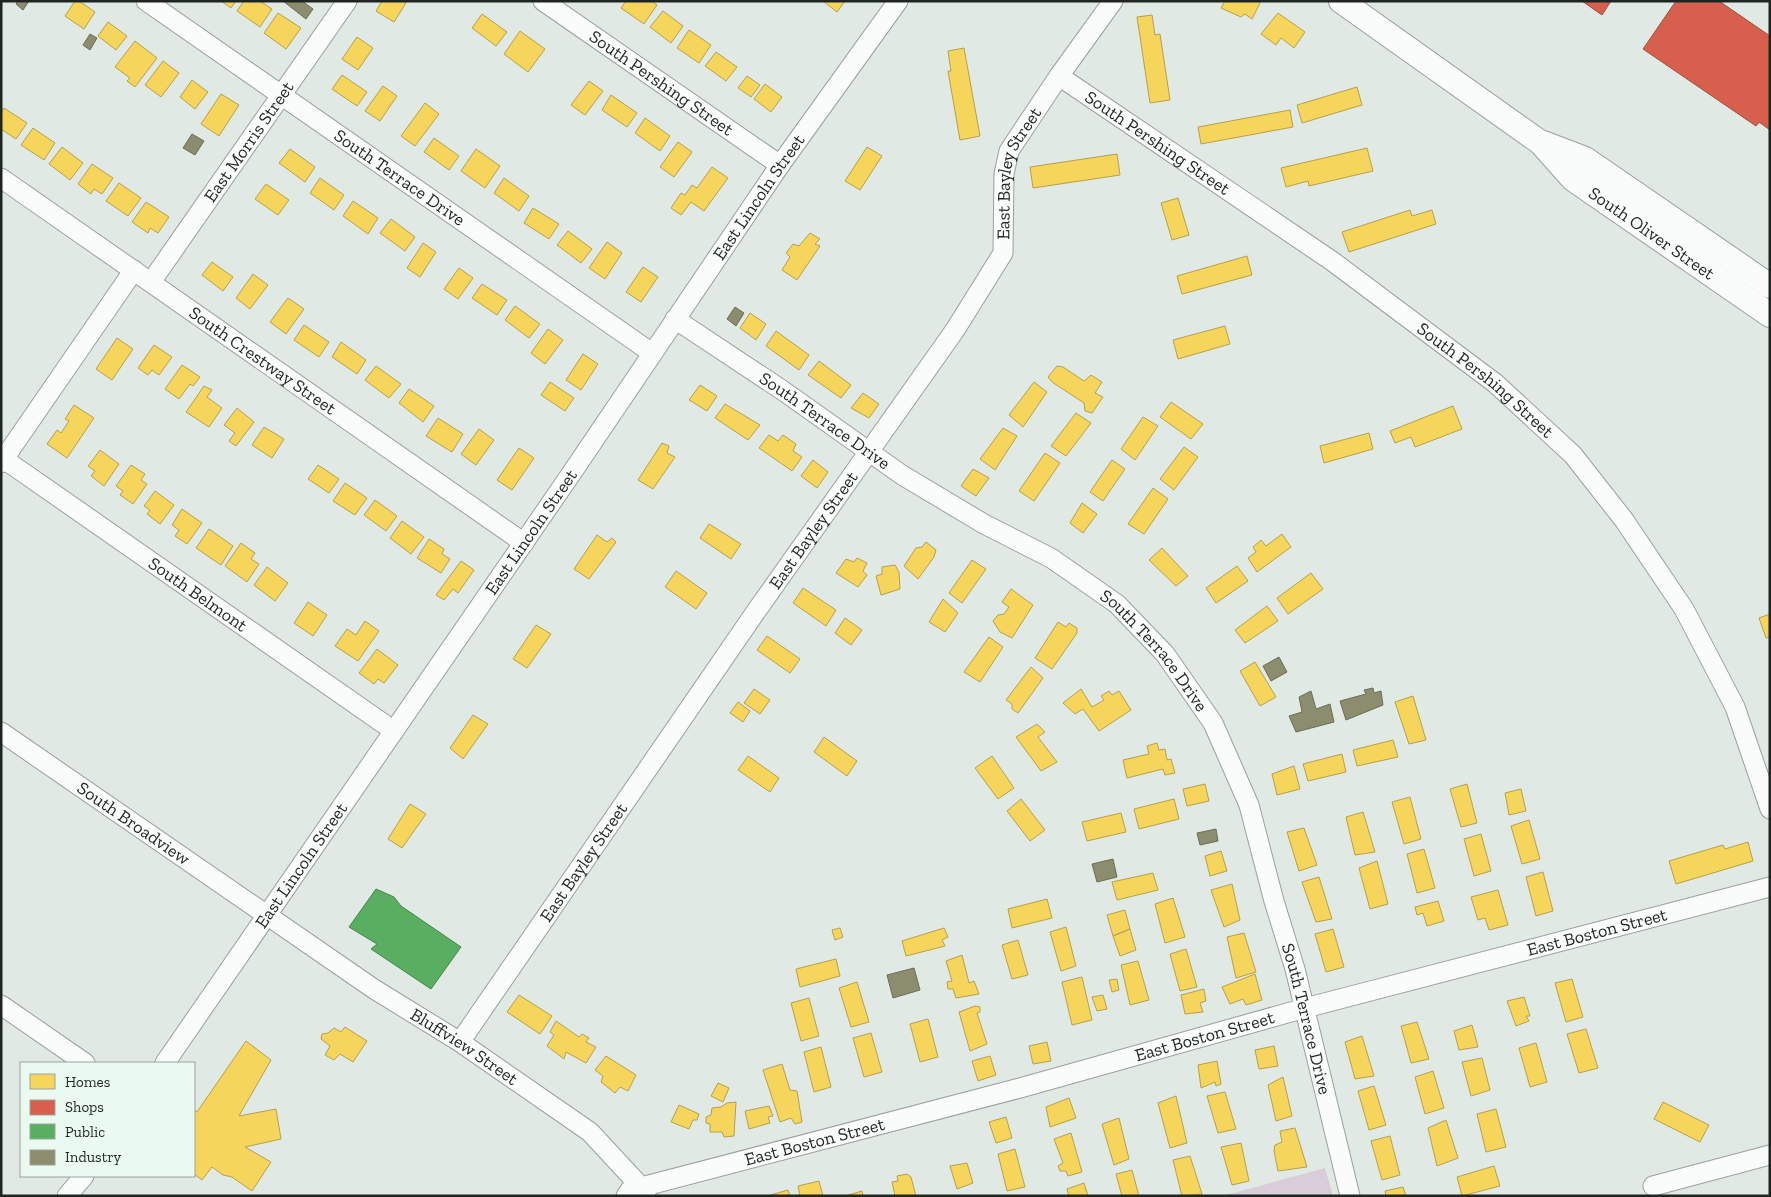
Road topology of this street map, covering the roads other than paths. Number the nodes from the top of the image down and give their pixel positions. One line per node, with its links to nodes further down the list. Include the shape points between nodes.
1 (146, 1): 8 (street, South Terrace Drive)
2 (347, 1): 8 (street, East Morris Street)
3 (543, 1): 10 (street, South Pershing Street)
4 (898, 1): 10 (street, East Lincoln Street)
5 (1113, 1): 7 (street, East Bayley Street)
6 (1341, 1): 9 (main road, South Oliver Street)
7 (1059, 76): 18 (street, East Bayley Street, via 1009,151 1004,174 1003,253 955,330); 23 (street, South Pershing Street, via 1332,261 1495,383 1573,454 1624,520 1684,609 1735,707)
8 (282, 97): 13 (street, East Morris Street); 17 (street, South Terrace Drive)
9 (1541, 142): 14 (main road, South Oliver Street, via 1585,159); 15 (main road, South Oliver Street, via 1572,179)
10 (780, 165): 16 (street, East Lincoln Street)
11 (1, 178): 12 (street, South Crestway Street)
12 (134, 270): 13 (street, South Crestway Street); 19 (street)
13 (151, 282): 20 (street, South Crestway Street)
14 (1770, 286)
15 (1770, 315)
16 (675, 319): 17 (street, East Lincoln Street); 18 (street, South Terrace Drive)
17 (652, 353): 20 (street, East Lincoln Street)
18 (870, 452): 27 (street, South Terrace Drive, via 984,524 1052,558 1117,604 1165,654 1213,723 1249,806); 28 (street, East Bayley Street, via 757,610)
19 (2, 460): 21 (street, South Belmont)
20 (524, 542): 21 (street, East Lincoln Street)
21 (394, 731): 25 (street, East Lincoln Street)
22 (1, 732): 25 (street, South Broadview)
23 (1770, 809)
24 (1770, 887): 27 (street, East Boston Street)
25 (267, 915): 28 (street, Bluffview Street, via 374,989); 30 (street, East Lincoln Street)
26 (1, 1005): 29 (street)
27 (1305, 1008): 34 (street, East Boston Street); 36 (street, South Terrace Drive)
28 (460, 1042): 34 (street, Bluffview Street, via 590,1132)
29 (84, 1062)
30 (166, 1062)
31 (1770, 1155): 33 (street)
32 (83, 1177): 35 (street)
33 (1653, 1186)
34 (638, 1193)
35 (67, 1196)
36 (1350, 1196)

